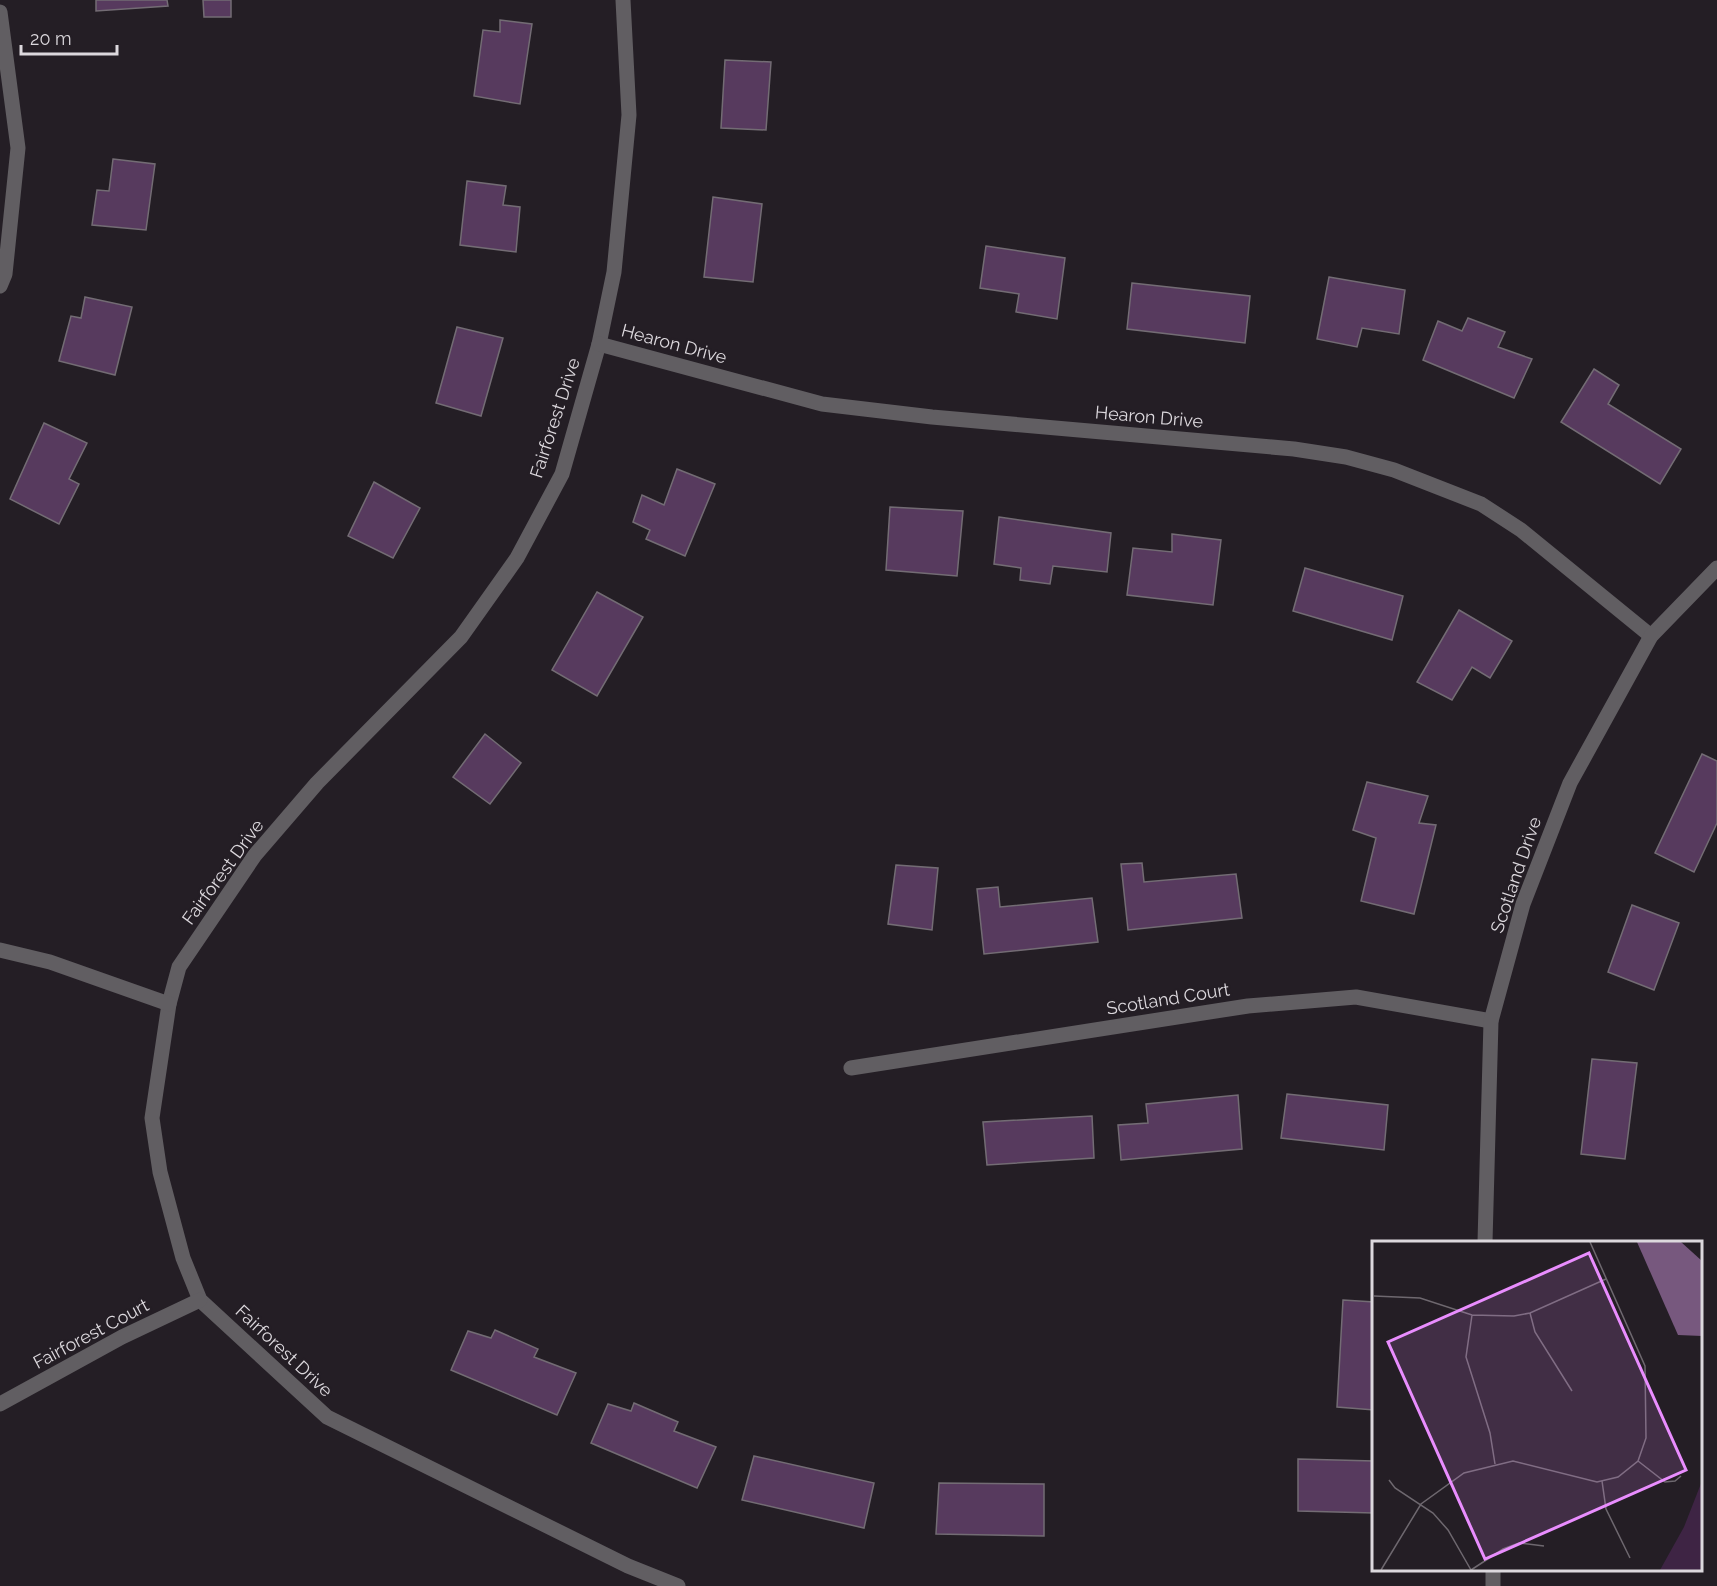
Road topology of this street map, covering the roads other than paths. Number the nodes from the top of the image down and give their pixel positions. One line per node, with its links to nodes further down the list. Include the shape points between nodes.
1 (623, 0): 4 (street, Fairforest Drive, via 629,115 614,272)
2 (0, 12): 3 (street, via 18,148 5,274)
3 (0, 286)
4 (599, 344): 6 (street, Hearon Drive, via 822,404 1294,449 1384,467 1481,504 1521,530); 8 (street, Fairforest Drive, via 562,474 517,558 461,637 317,783 255,855 179,967)
5 (1717, 568): 6 (street, Scotland Drive)
6 (1652, 636): 9 (street, Scotland Drive, via 1570,783 1523,904)
7 (0, 950): 8 (street, via 50,962)
8 (169, 1004): 12 (street, Fairforest Drive, via 152,1118 160,1172 183,1258)
9 (1491, 1021): 10 (street, Scotland Court, via 1356,997 1248,1006); 11 (street, Scotland Drive)
10 (851, 1068)
11 (1485, 1241)
12 (200, 1300): 13 (street, Fairforest Court, via 122,1337); 15 (street, Fairforest Drive, via 327,1417 628,1566)
13 (0, 1404)
14 (1492, 1571): 16 (street)
15 (678, 1586)
16 (1493, 1586)

